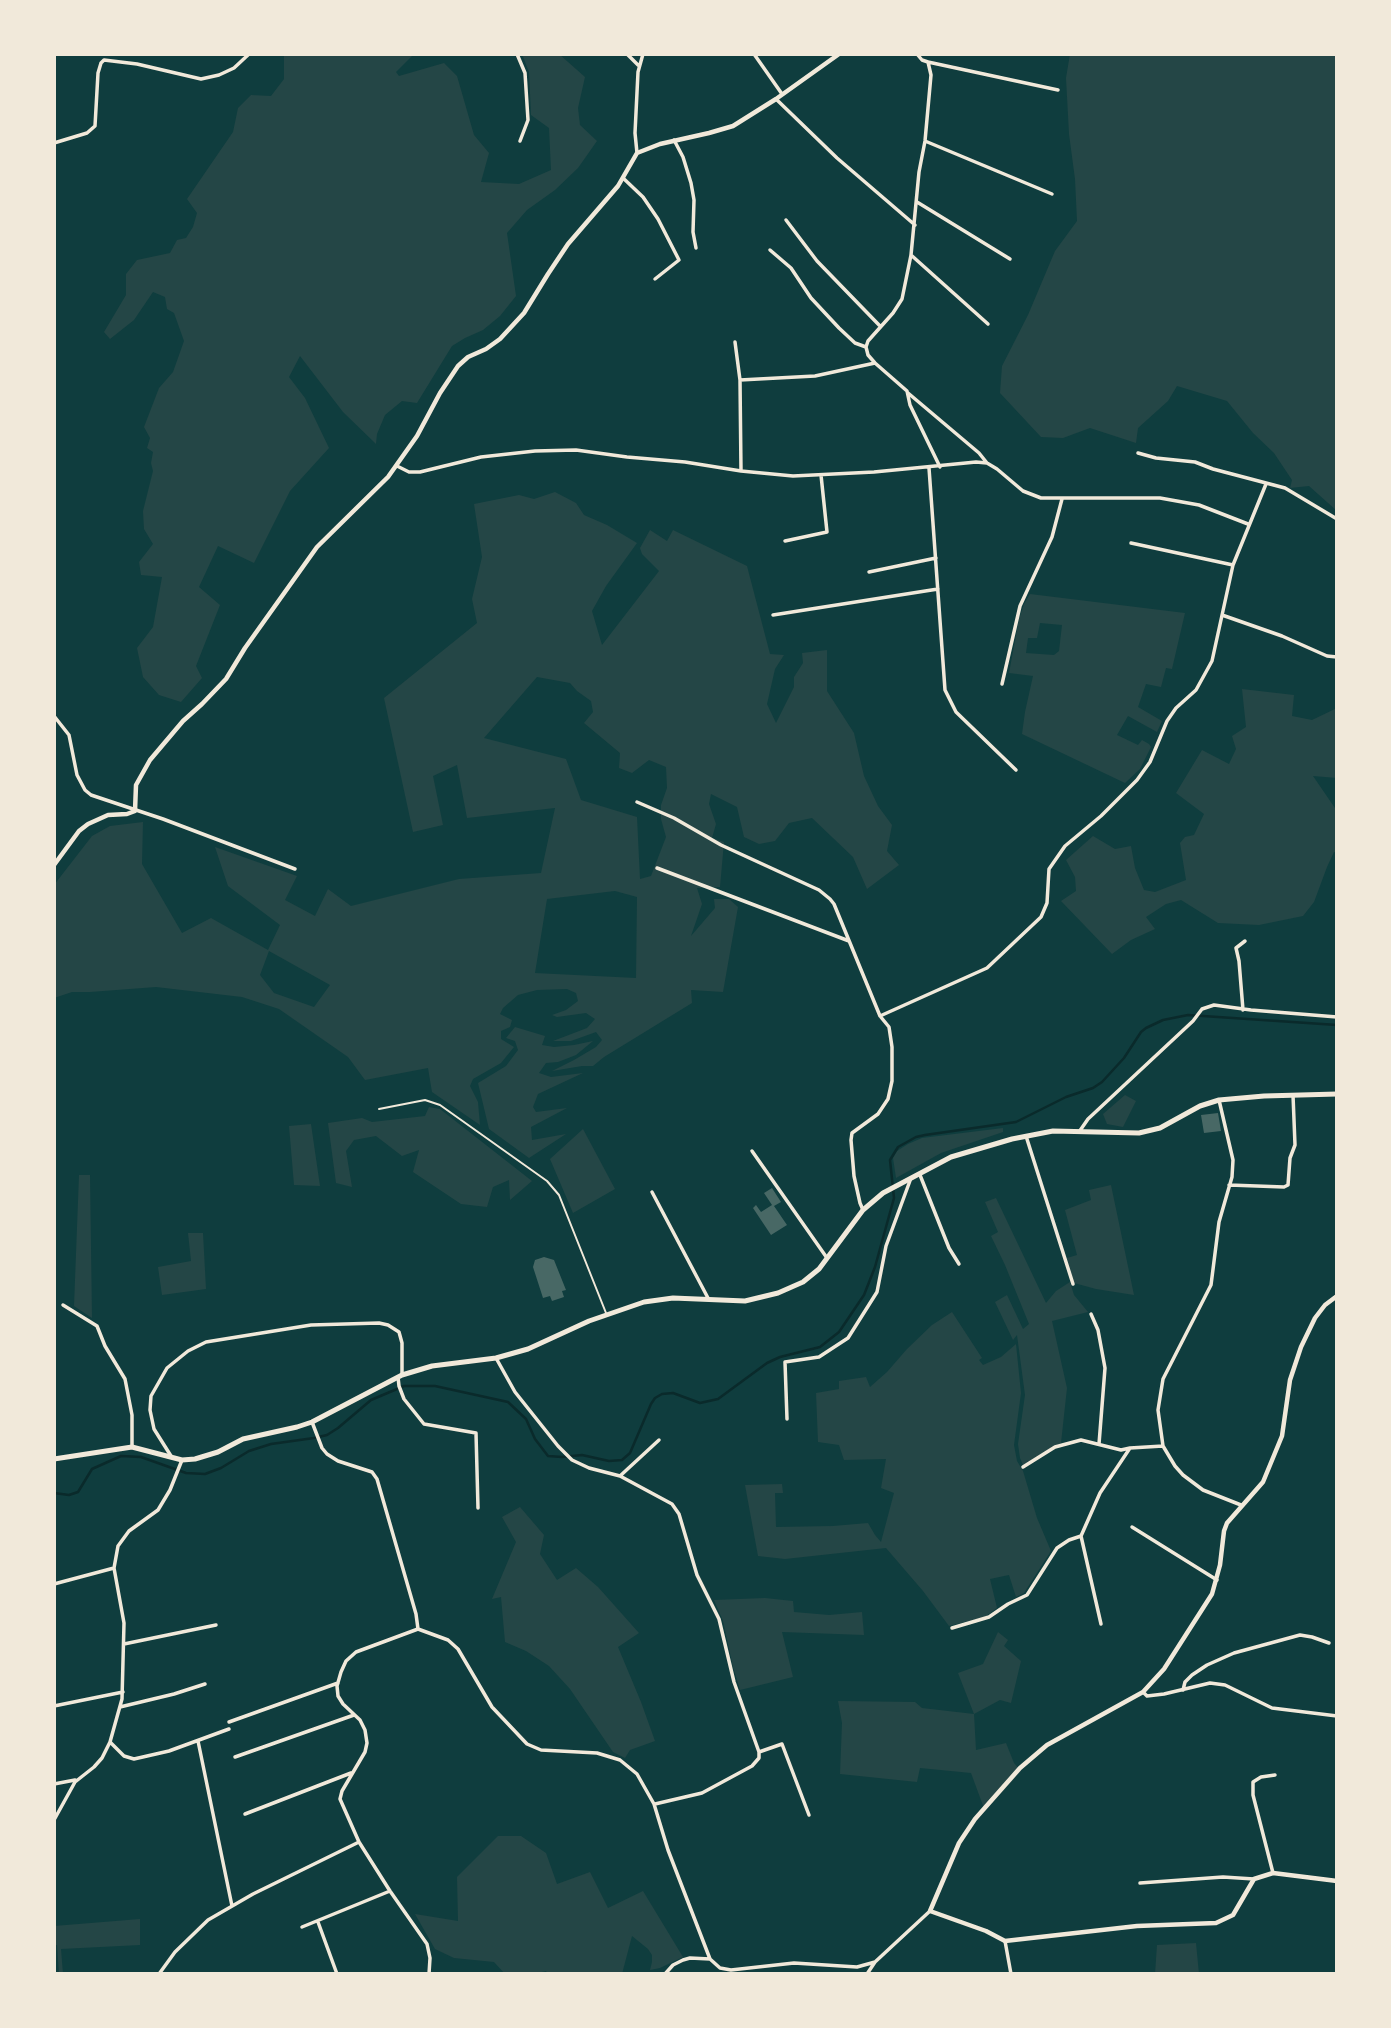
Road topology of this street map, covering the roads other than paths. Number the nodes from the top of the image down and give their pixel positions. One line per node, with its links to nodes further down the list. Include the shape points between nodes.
1 (248, 54): 16 (street, via 234,68 201,79 104,60 98,73 95,126)
2 (517, 54): 14 (street, via 525,73 528,120)
3 (628, 54): 9 (street)
4 (643, 54): 9 (street)
5 (754, 54): 11 (street)
6 (839, 54): 11 (street)
7 (917, 54): 8 (street)
8 (928, 62): 10 (street); 15 (street)
9 (639, 66): 17 (street)
10 (1058, 90)
11 (782, 94): 12 (street)
12 (776, 99): 13 (street, via 733,126); 22 (street)
13 (674, 140): 17 (street); 23 (street, via 691,183)
14 (520, 141)
15 (925, 141): 19 (street); 20 (street)
16 (54, 143)
17 (637, 153): 18 (street)
18 (623, 178): 27 (street, via 643,197 679,260); 37 (street, via 568,244 517,322 458,366)
19 (1052, 194)
20 (917, 202): 22 (street); 26 (street)
21 (786, 220): 29 (street, via 817,261)
22 (915, 225): 25 (street)
23 (696, 248)
24 (770, 250): 31 (street, via 791,268 839,328)
25 (911, 255): 28 (street); 29 (street, via 902,299)
26 (1010, 259)
27 (654, 279)
28 (988, 324)
29 (880, 326): 31 (street)
30 (735, 342): 33 (street)
31 (866, 347): 32 (street)
32 (875, 363): 33 (street, via 815,376); 34 (street)
33 (740, 380): 40 (street)
34 (907, 391): 36 (street); 38 (street)
35 (1138, 453): 42 (street, via 1195,462)
36 (987, 463): 38 (street); 43 (street, via 1023,491)
37 (397, 466): 40 (street, via 420,472 481,457 576,450); 59 (street, via 317,547 226,679 150,760 136,785)
38 (940, 467): 39 (street)
39 (929, 468): 41 (street); 48 (street)
40 (741, 471): 41 (street)
41 (821, 475): 46 (street, via 827,532)
42 (1266, 484): 44 (street, via 1285,488); 45 (street)
43 (1062, 499): 45 (street, via 1160,498 1199,505); 55 (street, via 1052,537 1020,607)
44 (1337, 519)
45 (1248, 524): 49 (street)
46 (785, 541)
47 (1131, 543): 49 (street)
48 (936, 558): 50 (street); 51 (street)
49 (1233, 565): 53 (street)
50 (869, 572)
51 (938, 589): 52 (street); 57 (street, via 945,690 956,712)
52 (774, 615)
53 (1222, 615): 54 (street); 66 (street, via 1212,661 1196,690 1167,721 1150,762 1101,816 1065,846 1049,870 1047,903 1041,917 987,968)
54 (1337, 657)
55 (1002, 684)
56 (54, 716): 59 (street, via 69,735 85,790)
57 (1016, 770)
58 (637, 802): 63 (street, via 819,891 834,904)
59 (136, 809): 60 (street, via 88,824); 62 (street)
60 (54, 865)
61 (657, 868): 63 (street)
62 (295, 869)
63 (849, 941): 66 (street)
64 (1245, 941): 65 (street, via 1236,948)
65 (1243, 1010): 67 (street); 72 (street, via 1214,1005 1202,1009)
66 (880, 1016): 79 (street, via 891,1036 890,1091 878,1114 856,1129 850,1140)
67 (1337, 1017)
68 (1293, 1094): 69 (main road); 70 (main road); 77 (street, via 1296,1145 1290,1158 1289,1185)
69 (1337, 1094)
70 (1219, 1100): 72 (main road, via 1149,1131); 77 (street, via 1233,1160)
71 (379, 1109): 86 (lane, via 425,1100 440,1105 547,1181 559,1195)
72 (1079, 1132): 73 (main road)
73 (1026, 1136): 75 (main road, via 951,1157); 82 (street)
74 (752, 1151): 80 (street)
75 (920, 1172): 76 (main road); 81 (street)
76 (912, 1177): 79 (main road); 90 (street, via 886,1246 877,1292 848,1338 819,1357 785,1362)
77 (1229, 1185): 94 (street, via 1211,1285 1161,1388 1157,1410)
78 (652, 1192): 84 (street)
79 (863, 1210): 80 (main road)
80 (827, 1258): 84 (main road, via 803,1282 778,1293 745,1301)
81 (959, 1264)
82 (1073, 1284)
83 (1337, 1296): 102 (street, via 1307,1332 1290,1380 1282,1436 1263,1482)
84 (709, 1300): 86 (main road, via 652,1300)
85 (63, 1305): 95 (street, via 97,1326 125,1380)
86 (606, 1314): 88 (main road, via 528,1349)
87 (1091, 1314): 93 (street, via 1105,1368)
88 (496, 1358): 89 (main road, via 432,1366); 101 (street, via 515,1392 564,1453 589,1468)
89 (400, 1376): 91 (main road); 97 (street, via 399,1332 379,1323 311,1325 206,1342 167,1367 151,1396 154,1429); 103 (street, via 401,1394 424,1424 476,1433)
90 (788, 1419)
91 (312, 1422): 99 (main road, via 243,1439); 112 (street, via 322,1448 333,1458 372,1472 377,1479)
92 (659, 1440): 101 (street)
93 (1099, 1444): 96 (street); 100 (street, via 1081,1440 1062,1445)
94 (1163, 1446): 96 (street); 102 (street, via 1194,1485)
95 (132, 1447): 97 (main road); 98 (main road)
96 (1130, 1448): 105 (street, via 1100,1493)
97 (171, 1456): 99 (main road)
98 (54, 1459)
99 (181, 1462): 106 (street, via 158,1510 122,1538)
100 (1023, 1467)
101 (621, 1476): 128 (street, via 678,1511 697,1575 719,1619 734,1682)
102 (1241, 1505): 107 (street, via 1224,1531)
103 (478, 1508)
104 (1132, 1527): 107 (street)
105 (1081, 1536): 109 (street); 111 (street, via 1057,1548 1023,1597 989,1617)
106 (114, 1568): 108 (street); 114 (street)
107 (1217, 1580): 119 (street, via 1164,1669)
108 (54, 1584)
109 (1101, 1623)
110 (216, 1625): 114 (street)
111 (952, 1628)
112 (418, 1629): 115 (street, via 356,1652 343,1666); 134 (street, via 448,1640 458,1649 492,1707 527,1744 541,1750 615,1758 637,1774)
113 (1329, 1643): 117 (street, via 1300,1635 1234,1653 1192,1675)
114 (124, 1644): 118 (street)
115 (338, 1683): 122 (street, via 338,1696); 124 (street)
116 (205, 1684): 121 (street)
117 (1183, 1689): 119 (street, via 1147,1696); 123 (street, via 1225,1685 1272,1708)
118 (123, 1692): 120 (street); 121 (street)
119 (1143, 1692): 145 (street, via 1047,1745 1020,1768 959,1843)
120 (54, 1706)
121 (120, 1707): 127 (street)
122 (354, 1715): 129 (street); 130 (street, via 363,1726 367,1743)
123 (1337, 1716)
124 (229, 1722)
125 (229, 1729): 126 (street)
126 (198, 1741): 127 (street, via 134,1759); 144 (street)
127 (110, 1742): 132 (street, via 94,1768)
128 (759, 1752): 134 (street, via 752,1766 711,1789); 136 (street, via 782,1744)
129 (235, 1757)
130 (353, 1773): 135 (street); 138 (street, via 340,1799)
131 (1275, 1775): 139 (street, via 1254,1782 1253,1795)
132 (78, 1780): 133 (street); 137 (street)
133 (54, 1784)
134 (654, 1804): 149 (street)
135 (245, 1814)
136 (809, 1815)
137 (54, 1820)
138 (359, 1842): 143 (street); 144 (street)
139 (1273, 1872): 140 (street); 141 (street)
140 (1254, 1879): 142 (street); 148 (street, via 1233,1915 1216,1923 1138,1926)
141 (1337, 1881)
142 (1140, 1883)
143 (390, 1891): 146 (street); 153 (street, via 427,1944)
144 (232, 1906): 151 (street, via 208,1920)
145 (930, 1911): 148 (street); 150 (street)
146 (318, 1922): 147 (street); 152 (street)
147 (302, 1927)
148 (1005, 1941): 156 (street)
149 (710, 1959): 150 (street, via 731,1970 794,1963 857,1967); 154 (street, via 683,1960)
150 (875, 1962): 155 (street)
151 (159, 1974)
152 (337, 1974)
153 (429, 1974)
154 (665, 1974)
155 (867, 1974)
156 (1011, 1974)

